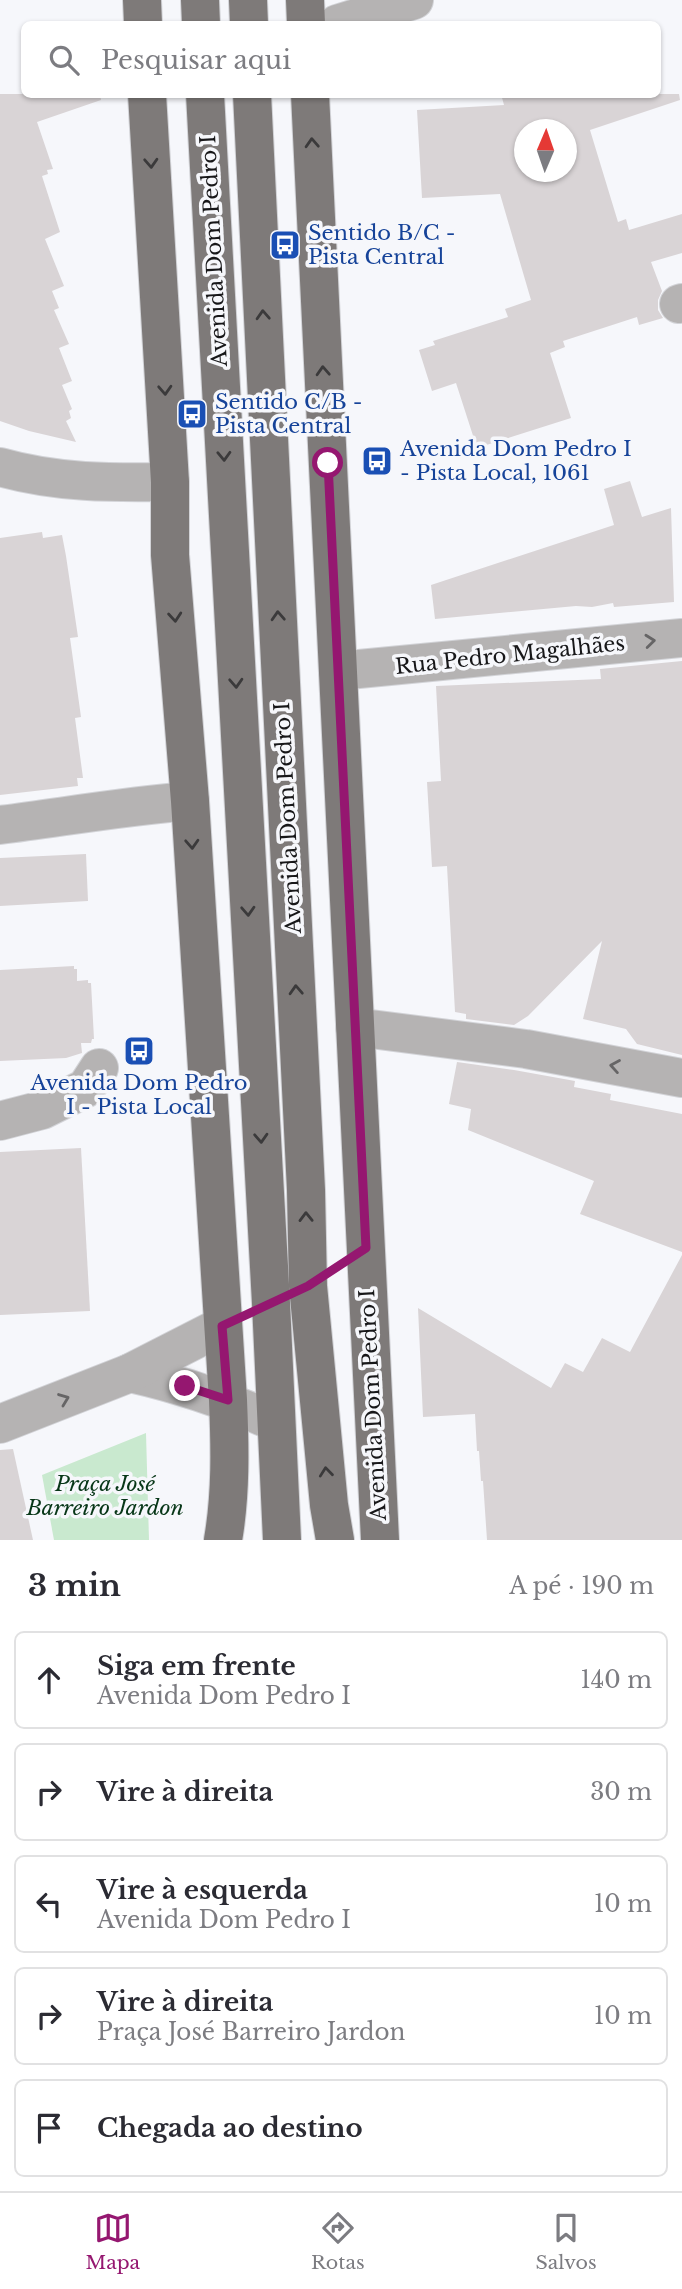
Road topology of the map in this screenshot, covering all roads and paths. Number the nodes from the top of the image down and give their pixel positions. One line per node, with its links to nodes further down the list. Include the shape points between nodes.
1 (142, 0): 6 (main road)
2 (200, 0): 7 (main road)
3 (248, 0): 8 (main road)
4 (305, 0): 9 (main road)
5 (414, 0): 10 (street)
6 (144, 21)
7 (201, 21)
8 (249, 21)
9 (306, 21)
10 (347, 21)
11 (147, 98): 16 (main road, one-way to 16)
12 (205, 98): 27 (main road, Avenida Dom Pedro I, one-way to 27)
13 (252, 98): 26 (main road, Avenida Dom Pedro I, one-way to 13)
14 (310, 98): 18 (main road, Avenida Dom Pedro I, one-way to 14)
15 (0, 467): 16 (street, via 36,477 115,484)
16 (170, 482): 19 (main road, one-way to 19, via 170,555)
17 (682, 638): 18 (street, Rua Pedro Magalhães, one-way to 17)
18 (338, 671): 21 (main road, Avenida Dom Pedro I)
19 (190, 801): 20 (street); 28 (main road, one-way to 28)
20 (0, 825)
21 (355, 1027): 23 (street, one-way to 21, via 526,1049); 25 (main road, Avenida Dom Pedro I)
22 (99, 1068): 24 (street, via 86,1088 42,1110)
23 (682, 1078)
24 (0, 1121)
25 (366, 1248): 26 (main road); 36 (main road, Avenida Dom Pedro I)
26 (308, 1286): 27 (main road); 35 (main road, Avenida Dom Pedro I, one-way to 26)
27 (271, 1303): 28 (main road); 31 (main road, Avenida Dom Pedro I)
28 (222, 1326): 29 (street); 30 (main road)
29 (130, 1373): 30 (street); 32 (street, one-way to 29)
30 (228, 1400): 31 (street); 33 (main road)
31 (276, 1423): 34 (main road, Avenida Dom Pedro I)
32 (0, 1424)
33 (223, 1540)
34 (282, 1540)
35 (335, 1540)
36 (380, 1540)

